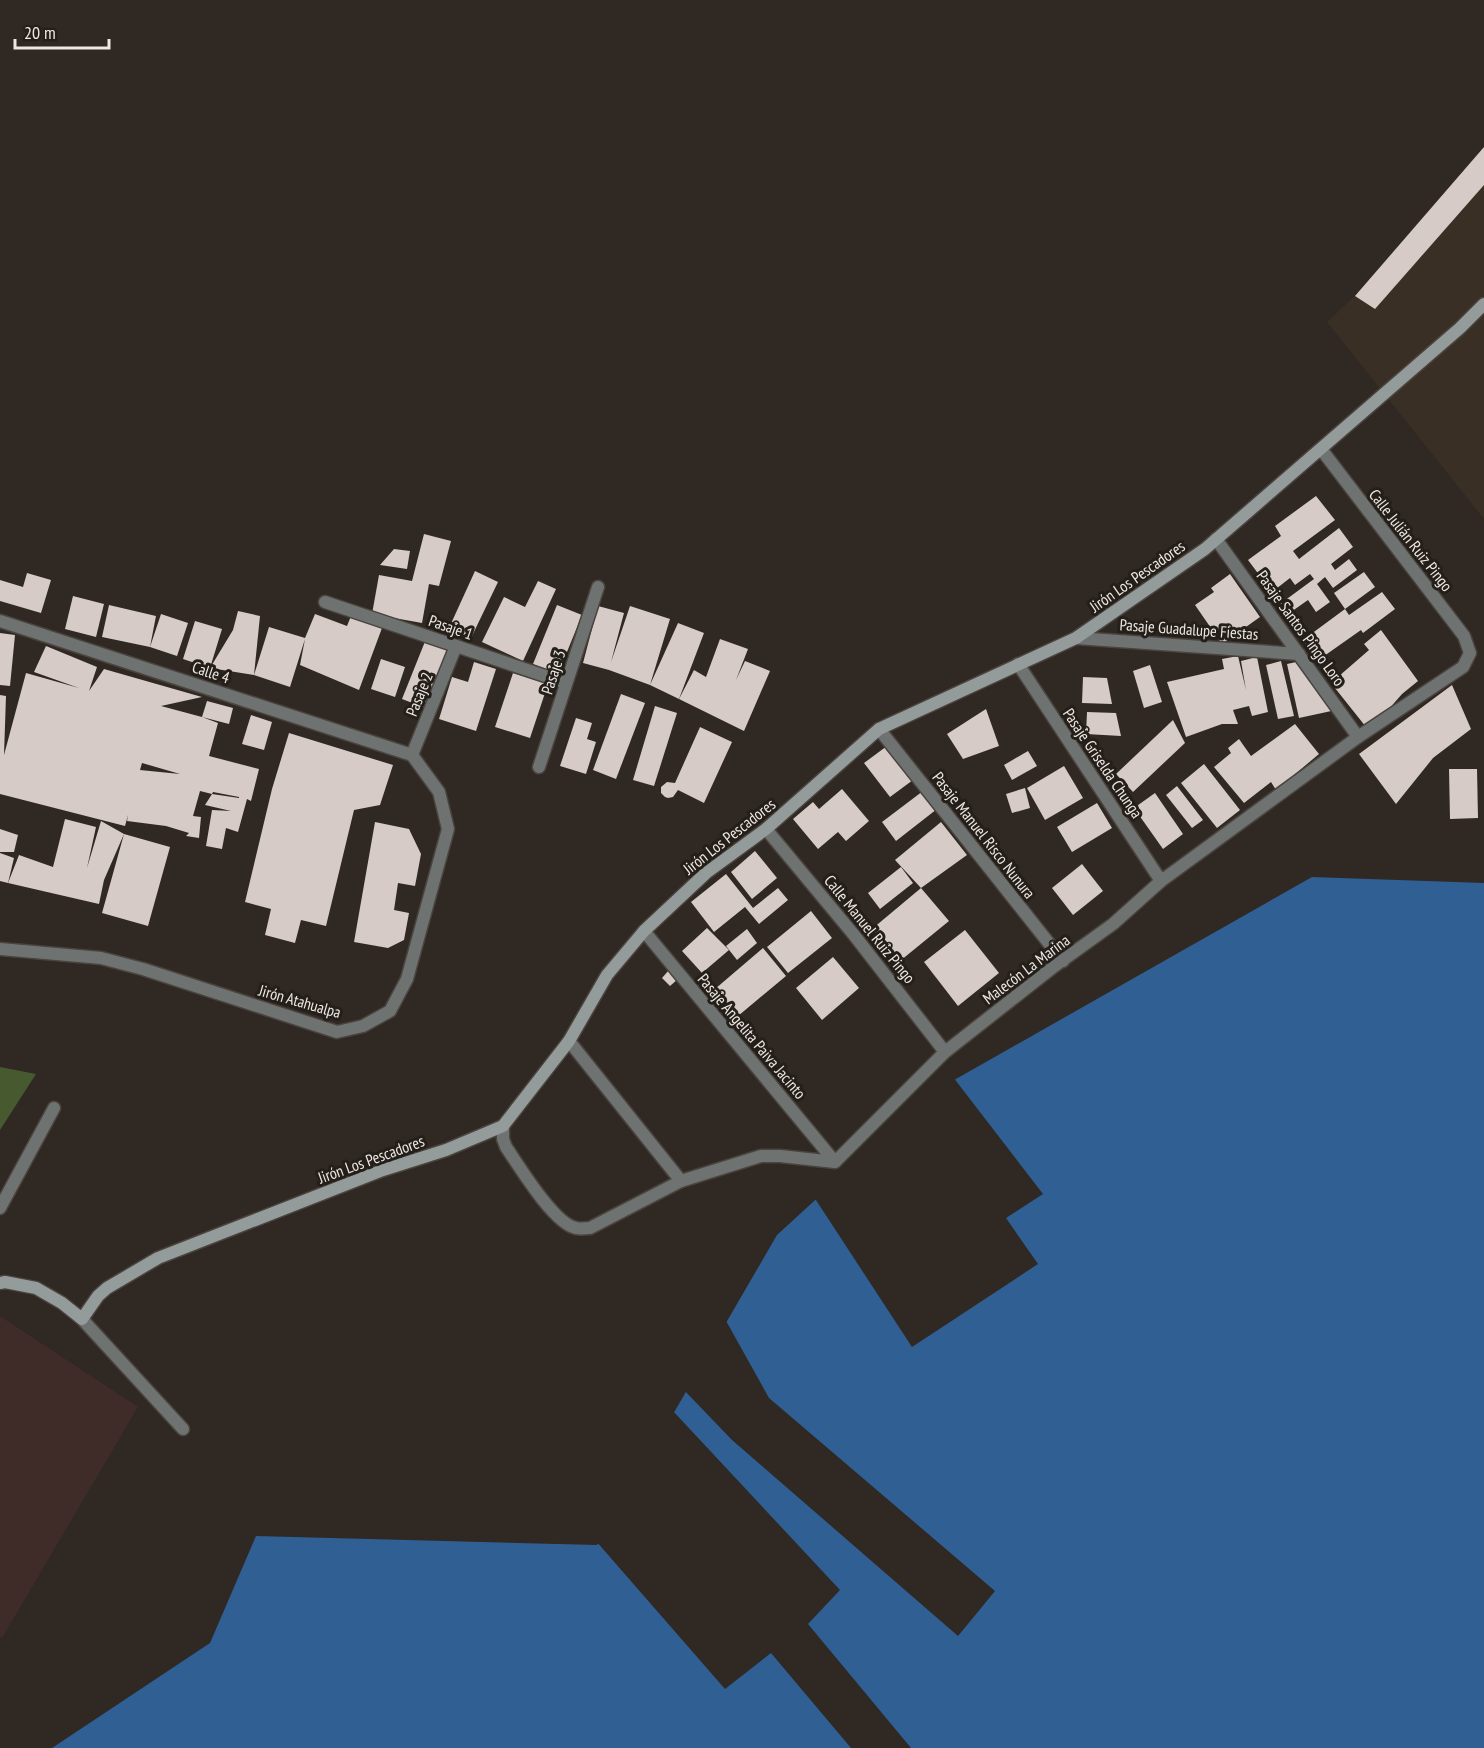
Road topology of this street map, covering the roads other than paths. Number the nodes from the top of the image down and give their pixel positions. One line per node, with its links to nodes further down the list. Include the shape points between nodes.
1 (1484, 304): 2 (street, Jirón Los Pescadores)
2 (1321, 449): 3 (street, Jirón Los Pescadores); 9 (street, Calle Julián Ruiz Pingo, via 1464,636)
3 (1216, 539): 7 (street, Jirón Los Pescadores); 10 (street, Pasaje Santos Pingo Loro)
4 (598, 586): 12 (street, Pasaje 3)
5 (325, 602): 8 (street, Pasaje 1)
6 (0, 621): 15 (street, Calle 4)
7 (1076, 638): 10 (street, Pasaje Guadalupe Fiestas); 11 (street, Jirón Los Pescadores)
8 (456, 646): 12 (street, Pasaje 1); 15 (street, Pasaje 2)
9 (1470, 653): 14 (street, Malecón La Marina, via 1463,667)
10 (1299, 654): 14 (street, Pasaje Santos Pingo Loro)
11 (1018, 664): 13 (street, Jirón Los Pescadores); 18 (street, Pasaje Griselda Chunga)
12 (566, 683): 16 (street, Pasaje 3)
13 (879, 729): 17 (street, Jirón Los Pescadores); 21 (street, Pasaje Manuel Risco Nunura)
14 (1358, 737): 18 (street, Malecón La Marina)
15 (412, 755): 20 (street, Jirón Atahualpa, via 439,792 448,829 407,979 390,1011 363,1026 337,1032 100,958)
16 (539, 767)
17 (766, 829): 19 (street, Jirón Los Pescadores, via 706,873); 23 (street, Calle Manuel Ruiz Pingo)
18 (1161, 880): 21 (street, Malecón La Marina, via 1113,924)
19 (644, 931): 22 (street, Jirón Los Pescadores, via 607,975); 26 (street, Pasaje Angelita Paiva Jacinto)
20 (0, 949)
21 (1063, 961): 23 (street, Malecón La Marina)
22 (569, 1041): 25 (street, Jirón Los Pescadores); 27 (street)
23 (945, 1052): 26 (street, Malecón La Marina)
24 (54, 1108): 28 (street)
25 (503, 1126): 27 (street, via 506,1147 545,1203 562,1222 574,1228 590,1228); 30 (street, Jirón Los Pescadores, via 158,1258 98,1296)
26 (835, 1162): 27 (street, via 761,1156)
27 (681, 1181)
28 (0, 1208)
29 (0, 1283): 30 (street, via 36,1287)
30 (82, 1319): 31 (street)
31 (183, 1429)

